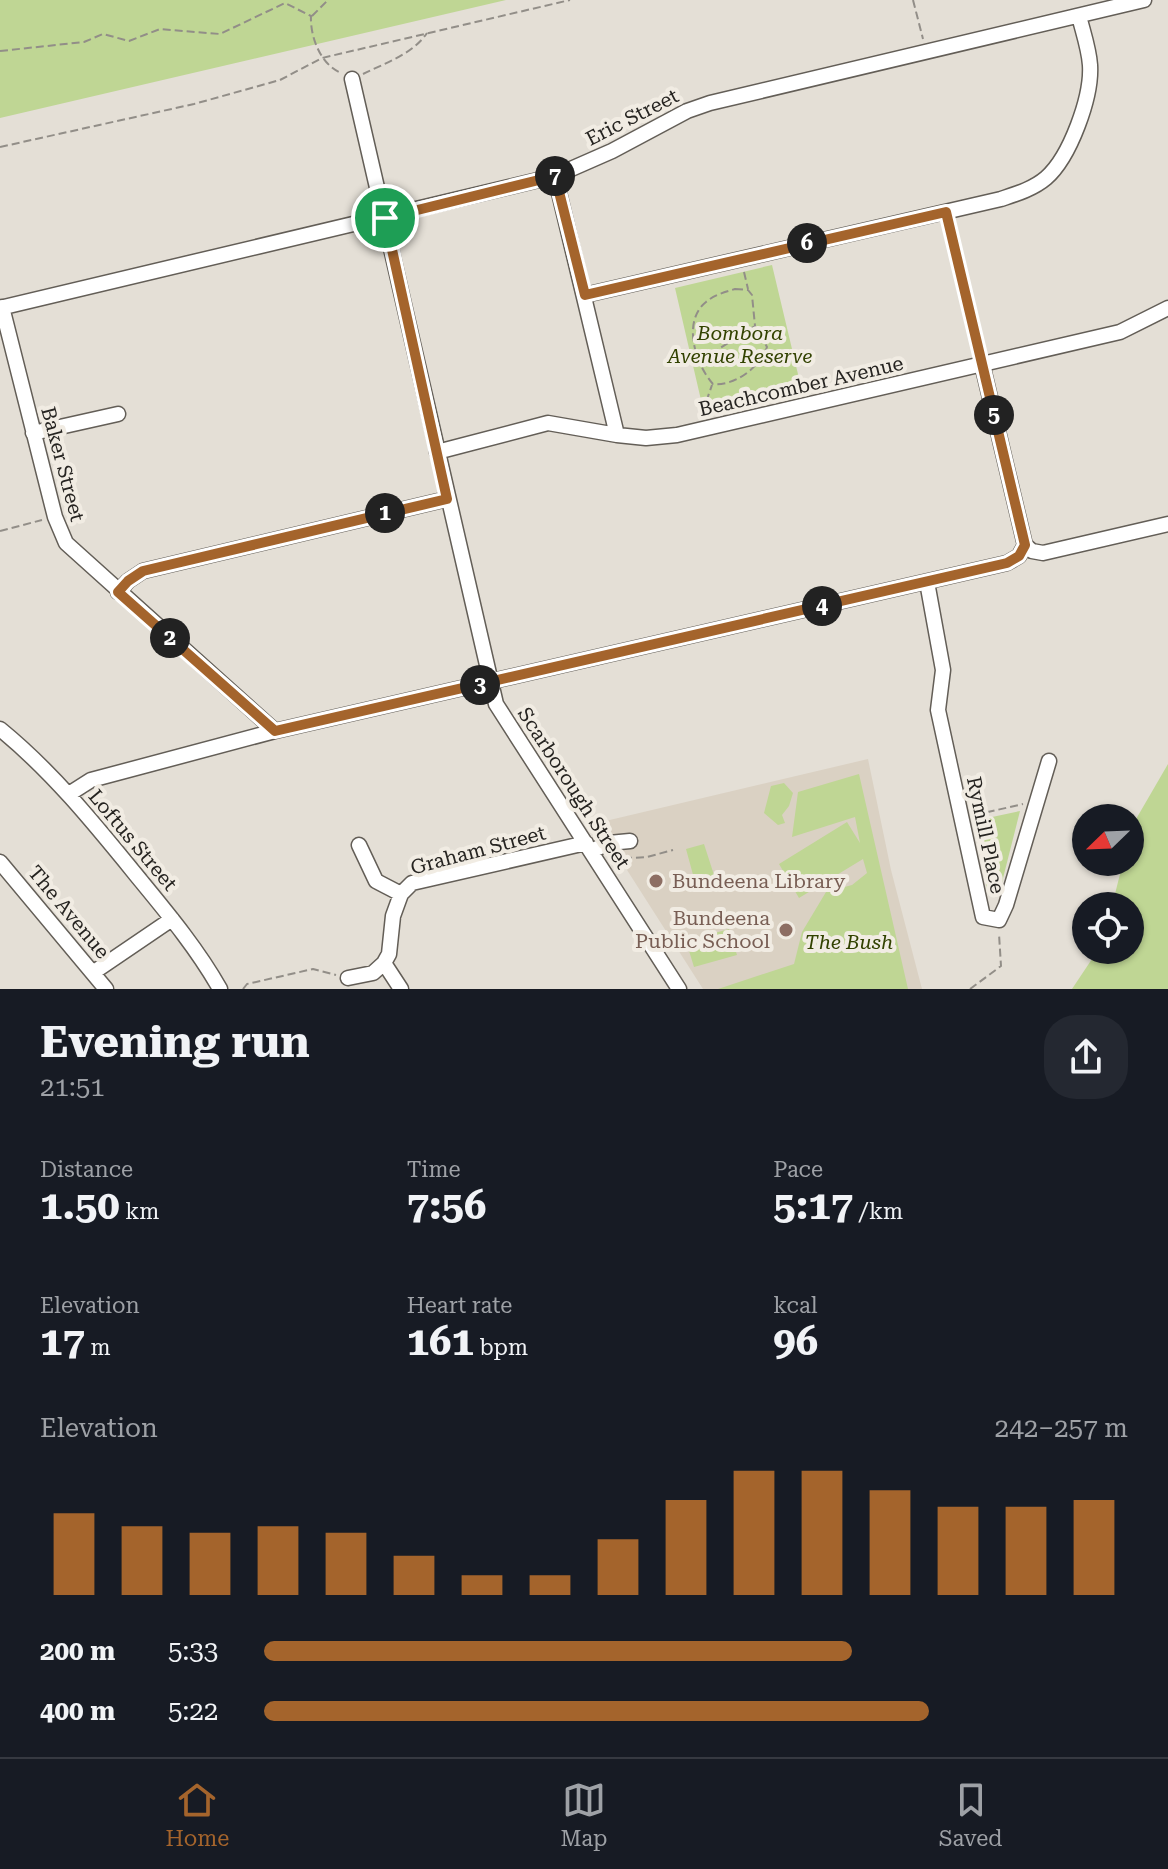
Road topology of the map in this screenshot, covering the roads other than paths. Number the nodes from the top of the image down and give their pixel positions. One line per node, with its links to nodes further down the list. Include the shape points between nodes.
1 (1144, 0): 2 (street, Eric Street)
2 (1079, 16): 4 (street, Eric Street, via 734,96 687,111); 6 (street, via 1090,65 1088,93 1058,167 1043,181 1020,193 946,212)
3 (352, 79): 5 (street, Scarborough Street)
4 (555, 176): 5 (street, Eric Street); 6 (street)
5 (385, 218): 7 (street, Eric Street); 13 (street, Scarborough Street)
6 (585, 295): 12 (street)
7 (1, 307): 11 (street, Baker Street)
8 (1168, 308): 9 (street, Beachcomber Avenue, via 1120,332)
9 (982, 364): 12 (street, Beachcomber Avenue, via 677,435); 16 (street)
10 (118, 414): 11 (street)
11 (33, 433): 18 (street, Baker Street, via 61,534 72,551)
12 (617, 435): 13 (street, Beachcomber Avenue, via 548,423)
13 (437, 452): 14 (street, Scarborough Street)
14 (447, 499): 18 (street, via 143,571); 19 (street, Scarborough Street)
15 (1168, 524): 16 (street, via 1043,553)
16 (1025, 545): 17 (street, via 1007,563)
17 (927, 582): 19 (street); 22 (street, Rymill Place, via 943,670 938,710 983,917 999,920 1006,905)
18 (118, 592): 21 (street, Baker Street)
19 (489, 682): 21 (street); 26 (street, Scarborough Street, via 496,704)
20 (1, 731): 23 (street, Loftus Street)
21 (275, 731): 23 (street, via 91,780)
22 (1049, 761)
23 (69, 794): 29 (street, Loftus Street)
24 (630, 841): 26 (street, Graham Street)
25 (359, 845): 28 (street, Graham Street, via 376,881)
26 (589, 847): 28 (street, Graham Street, via 412,883); 36 (street, Scarborough Street)
27 (0, 862): 31 (street, The Avenue)
28 (401, 894): 30 (street)
29 (172, 919): 31 (street); 34 (street, Loftus Street)
30 (384, 963): 32 (street, via 373,973); 35 (street)
31 (94, 972): 33 (street, The Avenue)
32 (348, 978)
33 (106, 989)
34 (220, 989)
35 (401, 989)
36 (679, 989)

